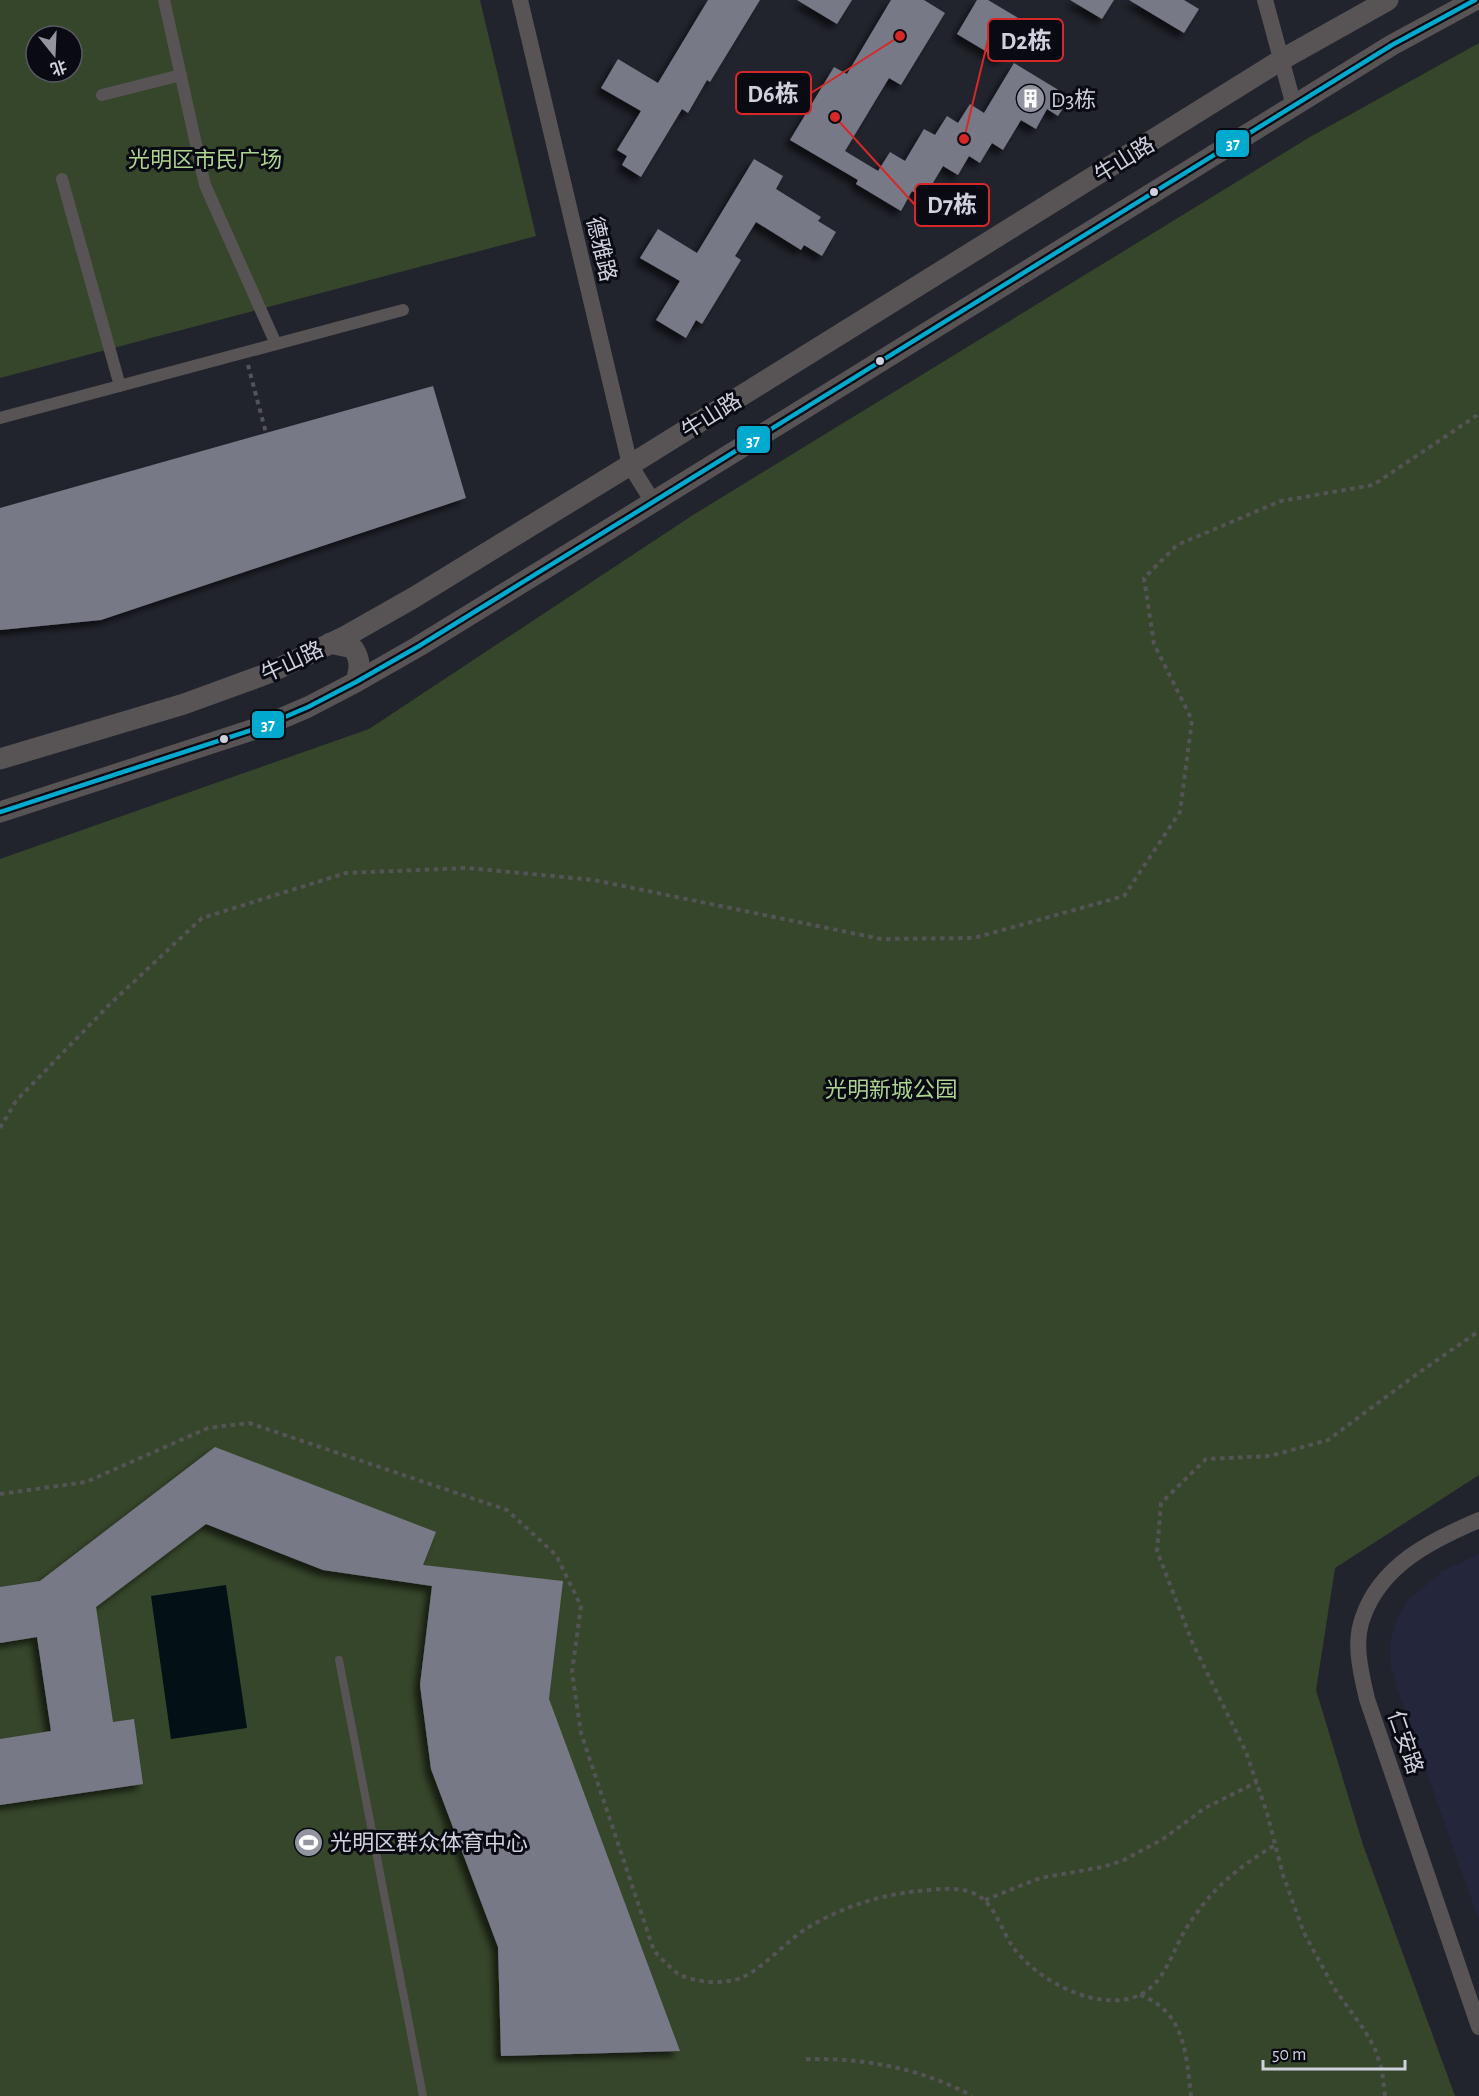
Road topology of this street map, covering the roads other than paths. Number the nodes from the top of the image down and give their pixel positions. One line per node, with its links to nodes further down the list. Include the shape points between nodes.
1 (164, 0): 7 (street)
2 (520, 0): 15 (street, 德雅路)
3 (1265, 0): 6 (street)
4 (1388, 0): 6 (street, 牛山路)
5 (1475, 0): 9 (street, 牛山路, via 1392,45)
6 (1281, 60): 9 (street); 15 (street, 牛山路)
7 (181, 75): 8 (street); 12 (street, via 204,185)
8 (102, 95)
9 (1294, 106): 16 (street, 牛山路)
10 (62, 179): 13 (street)
11 (403, 310): 12 (street)
12 (276, 344): 13 (street)
13 (120, 386): 14 (street)
14 (0, 418)
15 (630, 465): 16 (street, 德雅路); 17 (street, 牛山路, via 413,598)
16 (654, 502): 18 (street, 牛山路)
17 (330, 643): 18 (street, via 352,648 358,656 361,667); 19 (street, 牛山路, via 269,673 183,704)
18 (357, 682): 20 (street, 牛山路, via 264,726)
19 (0, 759)
20 (0, 812)
21 (1479, 1520): 23 (street, 仁安路, via 1426,1545 1386,1578 1362,1618 1359,1656 1367,1699)
22 (339, 1660): 24 (lane)
23 (1479, 2027)
24 (423, 2096)

